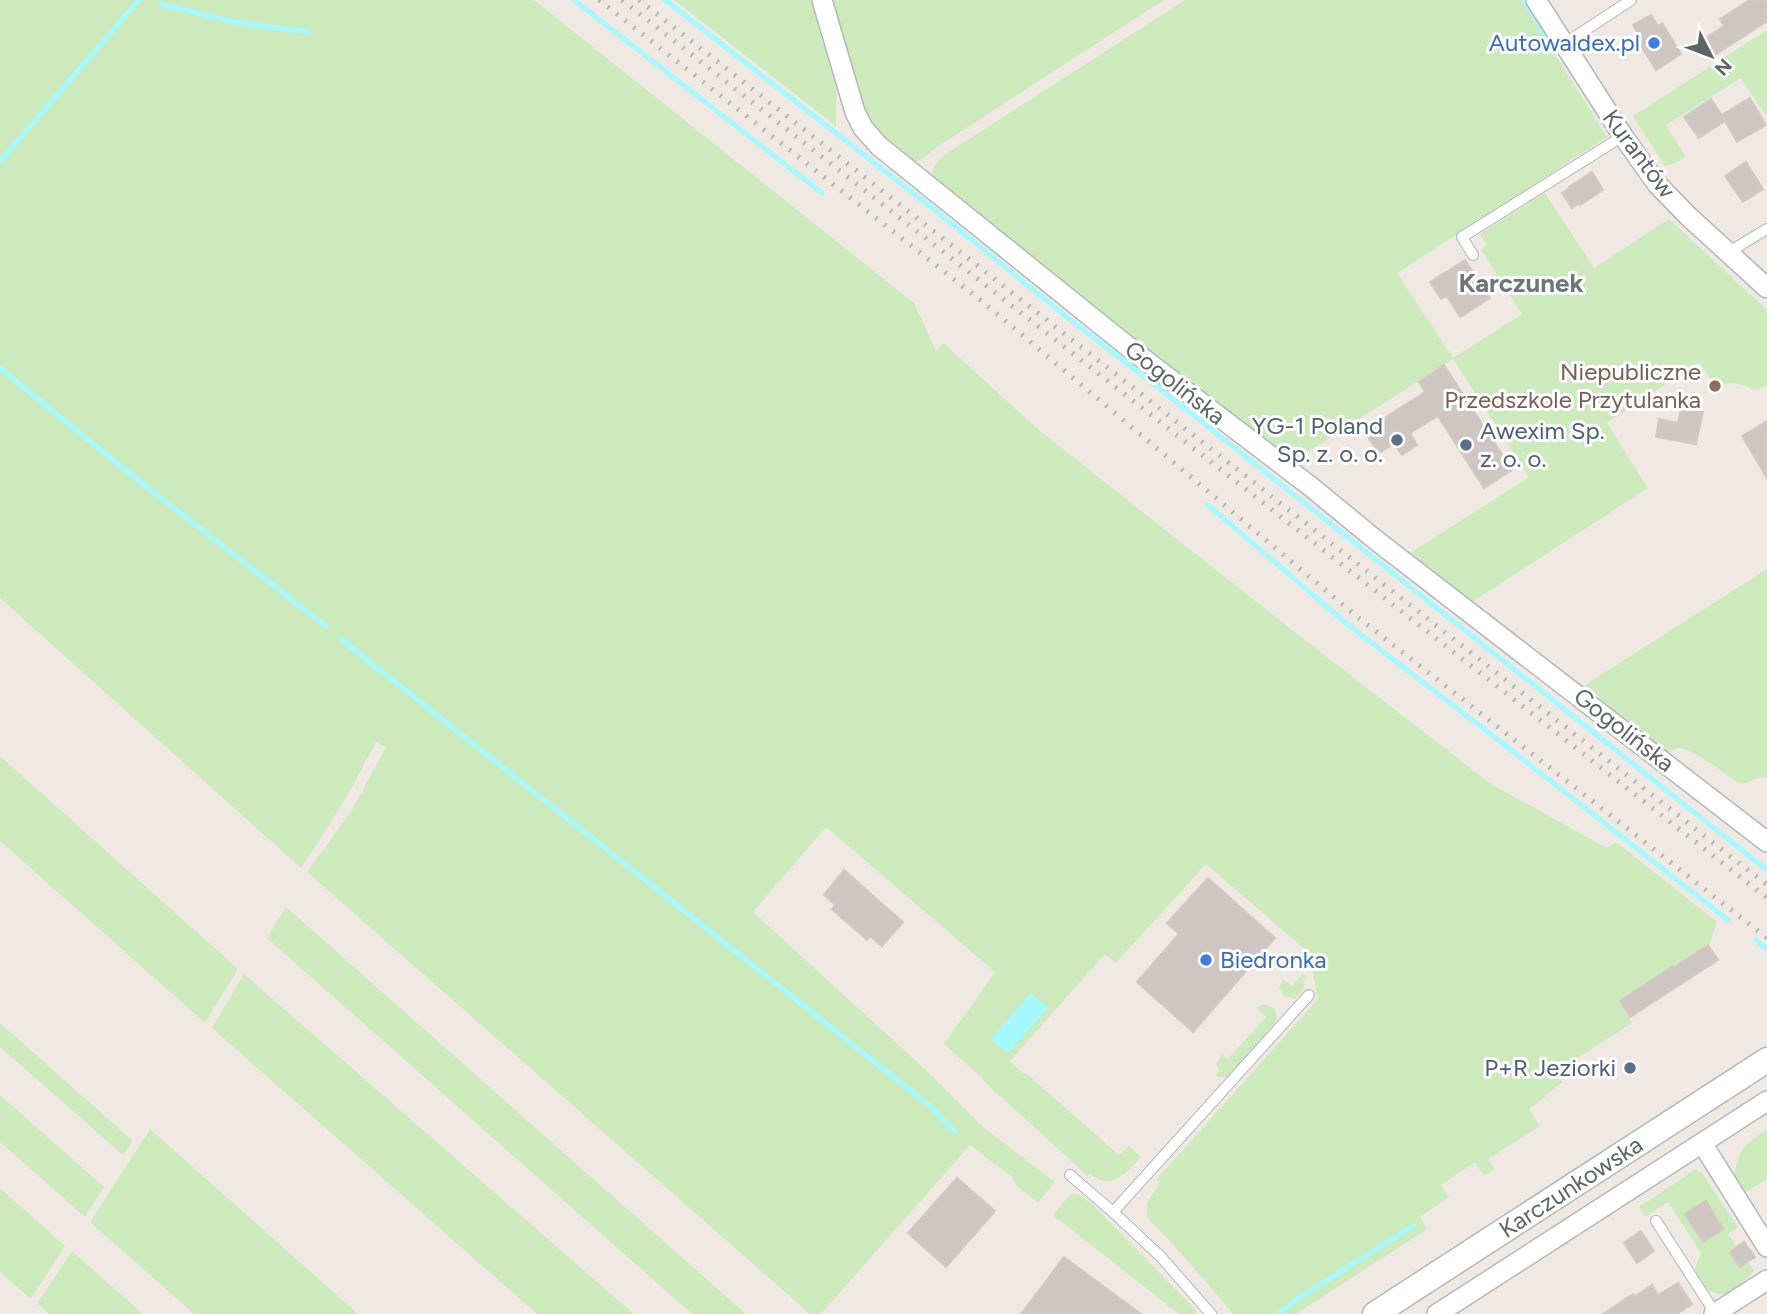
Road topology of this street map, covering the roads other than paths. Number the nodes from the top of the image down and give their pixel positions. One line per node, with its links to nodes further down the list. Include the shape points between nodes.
1 (822, 0): 10 (street, Gogolińska, via 855,112 879,146 1136,353)
2 (1536, 0): 4 (street, Kurantów)
3 (1631, 0): 4 (lane)
4 (1564, 44): 5 (street, Kurantów)
5 (1623, 136): 7 (street, Kurantów, via 1657,184); 8 (lane, via 1462,237)
6 (1767, 229): 7 (lane)
7 (1729, 252): 9 (street, Kurantów)
8 (1473, 255)
9 (1767, 288)
10 (1767, 842)
11 (1309, 995): 17 (lane)
12 (1767, 1060): 22 (street, Karczunkowska)
13 (1767, 1076): 23 (street, Karczunkowska)
14 (1767, 1101): 15 (street, Karczunkowska)
15 (1702, 1143): 19 (street); 24 (street, Karczunkowska)
16 (1070, 1175): 17 (lane)
17 (1113, 1212): 21 (lane)
18 (1656, 1220): 25 (lane)
19 (1767, 1247)
20 (1767, 1280): 25 (street)
21 (1211, 1314)
22 (1375, 1314)
23 (1393, 1314)
24 (1437, 1314)
25 (1714, 1314)

